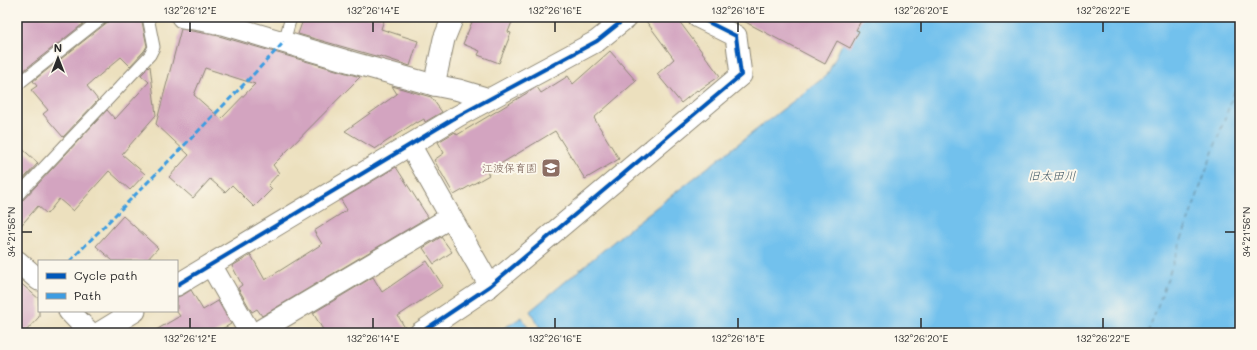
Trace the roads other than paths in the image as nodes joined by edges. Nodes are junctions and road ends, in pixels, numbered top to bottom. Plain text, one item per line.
1 (103, 17) edge
2 (148, 17) edge
3 (182, 17) edge
4 (292, 17) edge
5 (453, 17) edge
6 (627, 17) edge
7 (698, 17) edge
8 (284, 42) junction
9 (17, 85) edge
10 (434, 85) junction
11 (489, 99) junction
12 (410, 145) junction
13 (17, 196) edge
14 (451, 217) junction
15 (17, 260) edge
16 (211, 265) junction
17 (38, 279) edge
18 (178, 284) edge
19 (490, 286) junction
20 (70, 312) edge
21 (132, 312) edge
22 (90, 333) edge
23 (99, 333) edge
24 (250, 333) edge
25 (256, 333) edge
26 (420, 333) edge

1 - 9 lane
2 - 13 lane
3 - 8 street
4 - 8 lane
5 - 10 street
6 - 11 street
7 - 19 street
8 - 10 street
10 - 11 street
11 - 12 street
12 - 14 street
12 - 16 street
14 - 19 street
14 - 25 street
15 - 17 street
16 - 18 street
16 - 24 street
19 - 26 street
20 - 22 street
21 - 23 street

